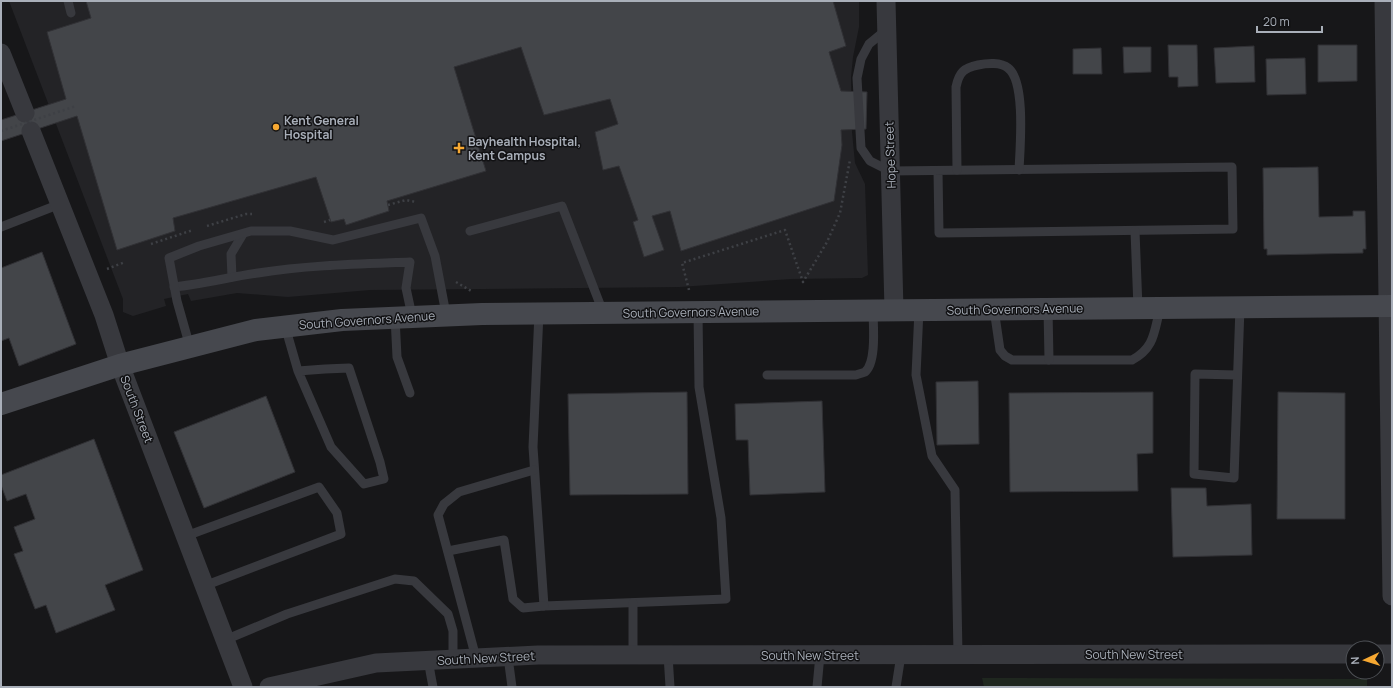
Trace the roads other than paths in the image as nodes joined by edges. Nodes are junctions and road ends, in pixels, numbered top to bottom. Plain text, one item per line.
1 (68, 1) edge
2 (886, 1) edge
3 (1384, 1) edge
4 (71, 13) dead end
5 (886, 30) junction
6 (1, 53) edge
7 (25, 113) dead end
8 (31, 131) dead end
9 (1389, 135) edge
10 (957, 170) junction
11 (1019, 170) junction
12 (890, 171) junction
13 (938, 171) junction
14 (1389, 201) edge
15 (60, 204) junction
16 (1, 227) edge
17 (470, 231) dead end
18 (1135, 231) junction
19 (243, 234) junction
20 (232, 277) junction
21 (174, 287) junction
22 (1390, 306) edge
23 (1048, 308) junction
24 (1138, 308) junction
25 (1161, 308) junction
26 (1240, 308) junction
27 (994, 309) junction
28 (884, 310) junction
29 (919, 310) junction
30 (603, 312) junction
31 (698, 312) junction
32 (539, 313) junction
33 (446, 314) junction
34 (404, 317) junction
35 (285, 326) junction
36 (190, 347) junction
37 (1049, 360) junction
38 (120, 365) junction
39 (298, 371) junction
40 (767, 375) dead end
41 (1237, 375) junction
42 (410, 393) dead end
43 (1, 404) edge
44 (534, 470) junction
45 (1391, 473) edge
46 (186, 536) junction
47 (448, 551) junction
48 (204, 586) junction
49 (1392, 596) edge
50 (633, 603) junction
51 (544, 606) junction
52 (225, 640) junction
53 (1345, 654) edge
54 (633, 655) junction
55 (668, 655) junction
56 (820, 655) junction
57 (901, 655) junction
58 (958, 655) junction
59 (508, 657) junction
60 (453, 658) junction
61 (476, 658) junction
62 (428, 660) junction
63 (243, 687) edge
64 (269, 687) edge
65 (433, 687) edge
66 (512, 687) edge
67 (670, 687) edge
68 (817, 687) edge
69 (896, 687) edge

1 - 4 lane
2 - 5 street, Hope Street
3 - 9 street
5 - 12 street, Hope Street
5 - 12 lane
6 - 7 street
8 - 15 street, South Street
9 - 14 street
10 - 11 lane
10 - 11 lane
10 - 13 lane
11 - 18 lane
12 - 13 lane
12 - 28 street, Hope Street
13 - 18 lane
14 - 22 street
15 - 16 lane
15 - 38 street, South Street
17 - 30 lane
18 - 24 lane
19 - 20 lane
19 - 21 lane
19 - 33 lane
20 - 21 lane
20 - 34 lane
21 - 36 lane
22 - 26 main road, South Governors Avenue
22 - 45 street
23 - 24 main road, South Governors Avenue
23 - 27 main road, South Governors Avenue
23 - 37 lane
24 - 25 main road, South Governors Avenue
25 - 26 main road, South Governors Avenue
25 - 37 lane
26 - 41 lane
27 - 29 main road, South Governors Avenue
27 - 37 lane
28 - 29 main road, South Governors Avenue
28 - 31 main road, South Governors Avenue
28 - 40 lane
29 - 58 lane
30 - 31 main road, South Governors Avenue
30 - 32 main road, South Governors Avenue
31 - 50 lane
32 - 33 main road, South Governors Avenue
32 - 44 lane
33 - 34 main road, South Governors Avenue
34 - 35 main road, South Governors Avenue
34 - 42 lane
35 - 36 main road, South Governors Avenue
35 - 39 lane
36 - 38 main road, South Governors Avenue
38 - 43 main road, South Governors Avenue
38 - 46 street, South Street
39 - 39 lane
41 - 41 lane
44 - 47 lane
44 - 51 lane
45 - 49 street
46 - 48 street, South Street
46 - 48 lane
47 - 51 lane
47 - 61 lane
48 - 52 street, South Street
50 - 51 lane
50 - 54 lane
52 - 60 lane
52 - 63 street, South Street
53 - 58 street, South New Street
54 - 55 street, South New Street
54 - 59 street, South New Street
55 - 56 street, South New Street
55 - 67 lane
56 - 57 street, South New Street
56 - 68 lane
57 - 58 street, South New Street
57 - 69 lane
59 - 61 street, South New Street
59 - 66 lane
60 - 61 street, South New Street
60 - 62 street, South New Street
62 - 64 street, South New Street
62 - 65 lane

